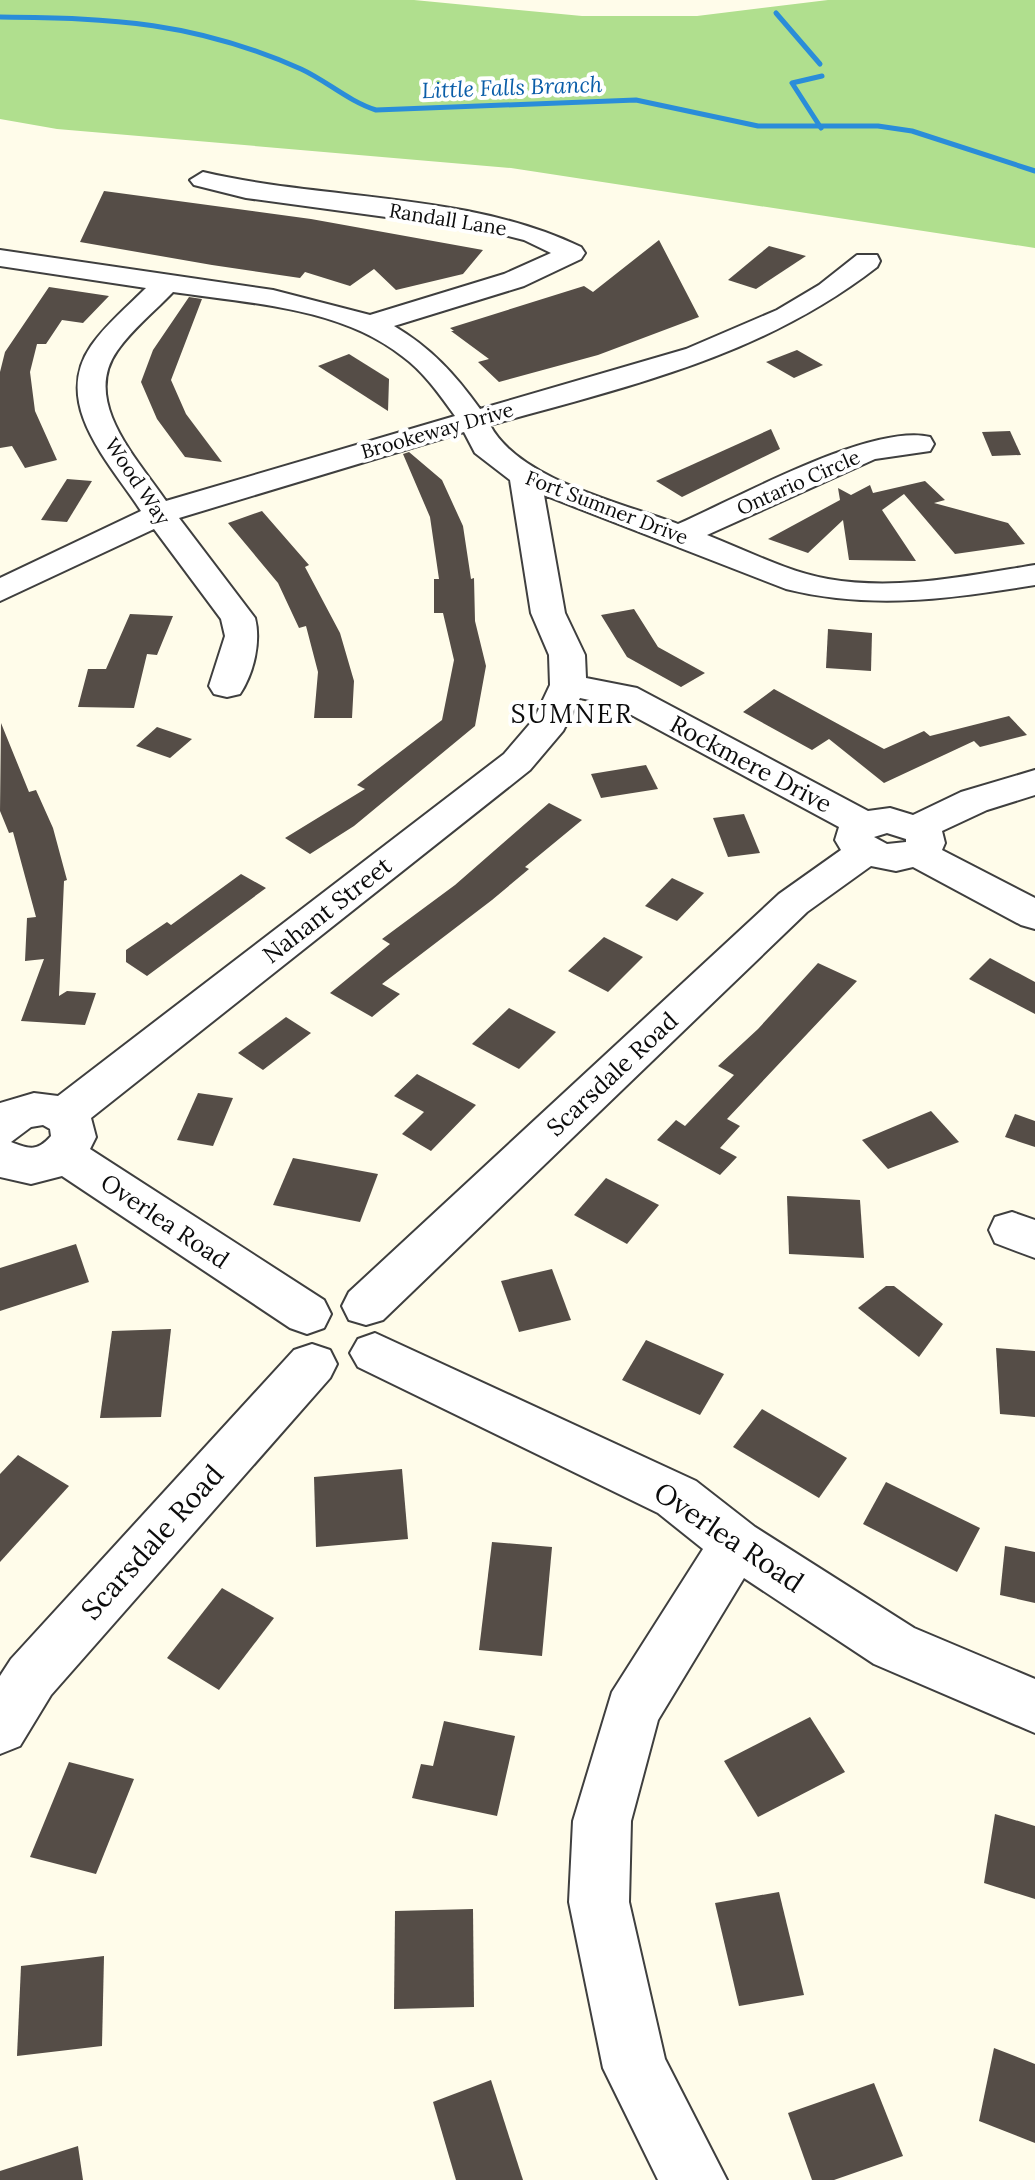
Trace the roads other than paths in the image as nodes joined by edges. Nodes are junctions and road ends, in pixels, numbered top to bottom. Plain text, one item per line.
1 (203, 180) dead end
2 (0, 258) edge
3 (867, 261) dead end
4 (167, 282) junction
5 (371, 324) junction
6 (473, 420) junction
7 (919, 444) dead end
8 (525, 477) junction
9 (159, 514) junction
10 (681, 535) junction
11 (1035, 575) edge
12 (0, 591) edge
13 (568, 685) junction
14 (227, 686) dead end
15 (1035, 782) edge
16 (865, 838) junction
17 (917, 840) junction
18 (1035, 915) edge
19 (64, 1134) junction
20 (3, 1140) edge
21 (370, 1330) junction
22 (309, 1339) junction
23 (736, 1544) junction
24 (1035, 1706) edge
25 (0, 1727) edge
26 (694, 2180) edge

1 - 5 street, Randall Lane
2 - 4 street, Fort Sumner Drive
3 - 6 street, Brookeway Drive
4 - 5 street, Fort Sumner Drive
4 - 9 street, Wood Way
5 - 6 street, Fort Sumner Drive
6 - 8 street, Fort Sumner Drive
6 - 9 street, Brookeway Drive
7 - 10 street, Ontario Circle
8 - 10 street, Fort Sumner Drive
8 - 13 street
9 - 12 street, Brookeway Drive
9 - 14 street, Wood Way
10 - 11 street, Fort Sumner Drive
13 - 16 street, Rockmere Drive
13 - 19 street, Nahant Street
15 - 17 street
16 - 17 street
16 - 21 street, Scarsdale Road
17 - 18 street
19 - 20 street, Nahant Street
19 - 22 street, Overlea Road
21 - 22 street
21 - 22 street
21 - 23 street, Overlea Road
22 - 25 street, Scarsdale Road
23 - 24 street, Overlea Road
23 - 26 street

